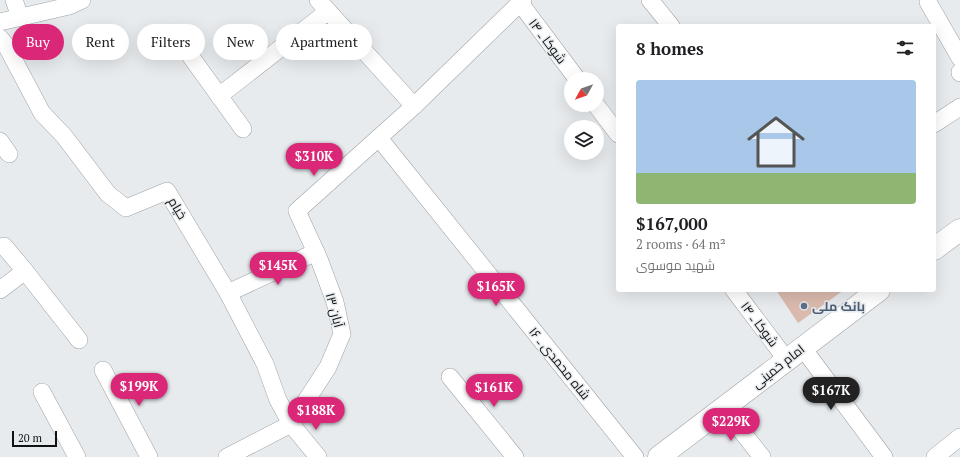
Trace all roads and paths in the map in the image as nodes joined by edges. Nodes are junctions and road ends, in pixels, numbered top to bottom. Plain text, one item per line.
1 (14, 0) edge
2 (82, 0) edge
3 (650, 0) edge
4 (928, 2) dead end
5 (514, 4) edge
6 (322, 6) edge
7 (20, 17) junction
8 (0, 22) edge
9 (669, 24) edge
10 (3, 42) edge
11 (960, 58) edge
12 (193, 60) edge
13 (571, 72) edge
14 (219, 96) junction
15 (414, 106) junction
16 (960, 108) edge
17 (601, 112) edge
18 (936, 123) edge
19 (244, 129) dead end
20 (616, 131) edge
21 (379, 138) junction
22 (960, 230) edge
23 (4, 246) dead end
24 (936, 248) edge
25 (316, 252) junction
26 (25, 271) junction
27 (0, 290) edge
28 (736, 292) edge
29 (876, 292) edge
30 (228, 293) junction
31 (79, 340) dead end
32 (794, 353) junction
33 (103, 370) dead end
34 (450, 377) dead end
35 (42, 392) dead end
36 (723, 408) junction
37 (291, 424) junction
38 (960, 437) edge
39 (76, 457) edge
40 (149, 457) edge
41 (227, 457) edge
42 (318, 457) edge
43 (515, 457) edge
44 (635, 457) edge
45 (659, 457) edge
46 (762, 457) edge
47 (884, 457) edge
48 (935, 457) edge

1 - 7 street
2 - 7 street
3 - 9 street
4 - 11 street
5 - 13 street, شوکا ـ ۱۴
5 - 15 street, ۱۳ آبان
6 - 14 street
6 - 15 street
7 - 8 street
10 - 30 street, خیام
12 - 14 street
14 - 19 street
15 - 21 street, ۱۳ آبان
16 - 18 street
17 - 20 street
21 - 25 street, ۱۳ آبان
21 - 44 street, شاه محمدی ـ ۱۶
22 - 24 main road
23 - 26 street
25 - 30 street
25 - 37 street, ۱۳ آبان
26 - 27 street
26 - 31 street
28 - 32 street, شوکا ـ ۱۴
29 - 32 main road, امام خمینی
30 - 37 street, خیام
32 - 36 main road, امام خمینی
32 - 47 street, شوکا ـ ۱۴
33 - 40 street
34 - 43 street
35 - 39 street
36 - 45 main road, امام خمینی
36 - 46 street
37 - 41 street, ۱۳ آبان
37 - 42 street, خیام
38 - 48 street

